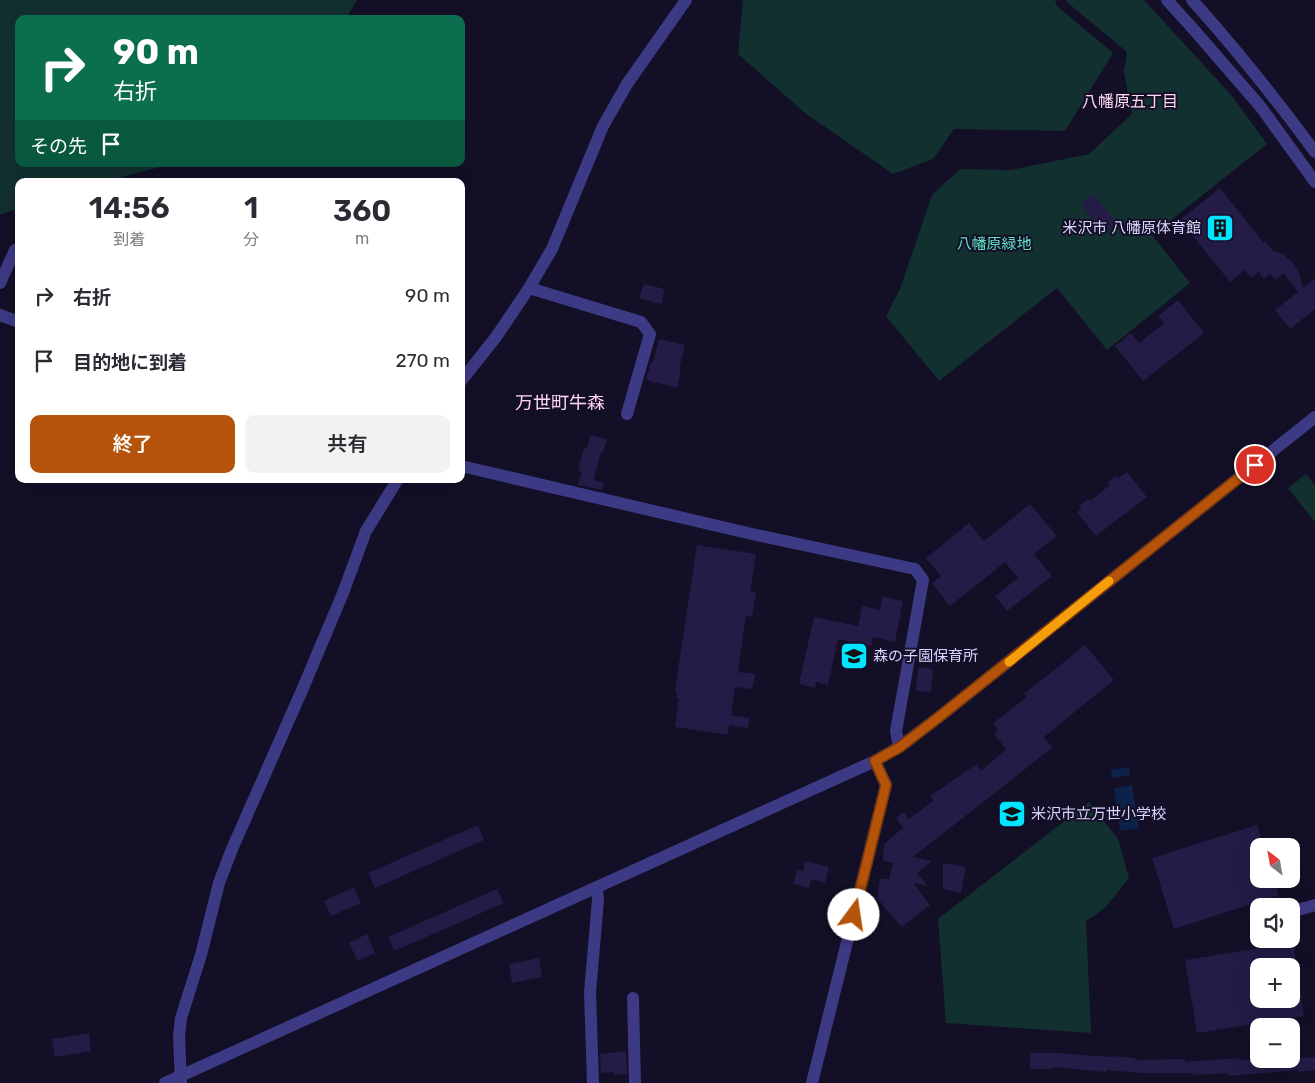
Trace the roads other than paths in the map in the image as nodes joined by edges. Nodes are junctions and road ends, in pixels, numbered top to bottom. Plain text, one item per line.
1 (686, 0) edge
2 (1167, 0) edge
3 (1192, 0) edge
4 (1315, 152) edge
5 (1315, 182) edge
6 (15, 250) edge
7 (0, 282) edge
8 (529, 288) junction
9 (0, 315) edge
10 (15, 321) edge
11 (465, 377) edge
12 (627, 414) dead end
13 (1315, 416) edge
14 (465, 467) edge
15 (396, 483) edge
16 (900, 747) junction
17 (875, 761) junction
18 (597, 888) junction
19 (1315, 905) edge
20 (1300, 909) edge
21 (633, 998) dead end
22 (180, 1080) edge
23 (165, 1083) edge
24 (593, 1083) edge
25 (635, 1083) edge
26 (812, 1083) edge

1 - 8 street
2 - 5 street
3 - 4 street
6 - 7 street
8 - 11 street
8 - 12 street
9 - 10 street
13 - 16 street
14 - 16 street
15 - 22 street
16 - 17 street
17 - 18 street
17 - 26 street
18 - 22 street
18 - 24 street
19 - 20 street
21 - 25 street
22 - 23 street

